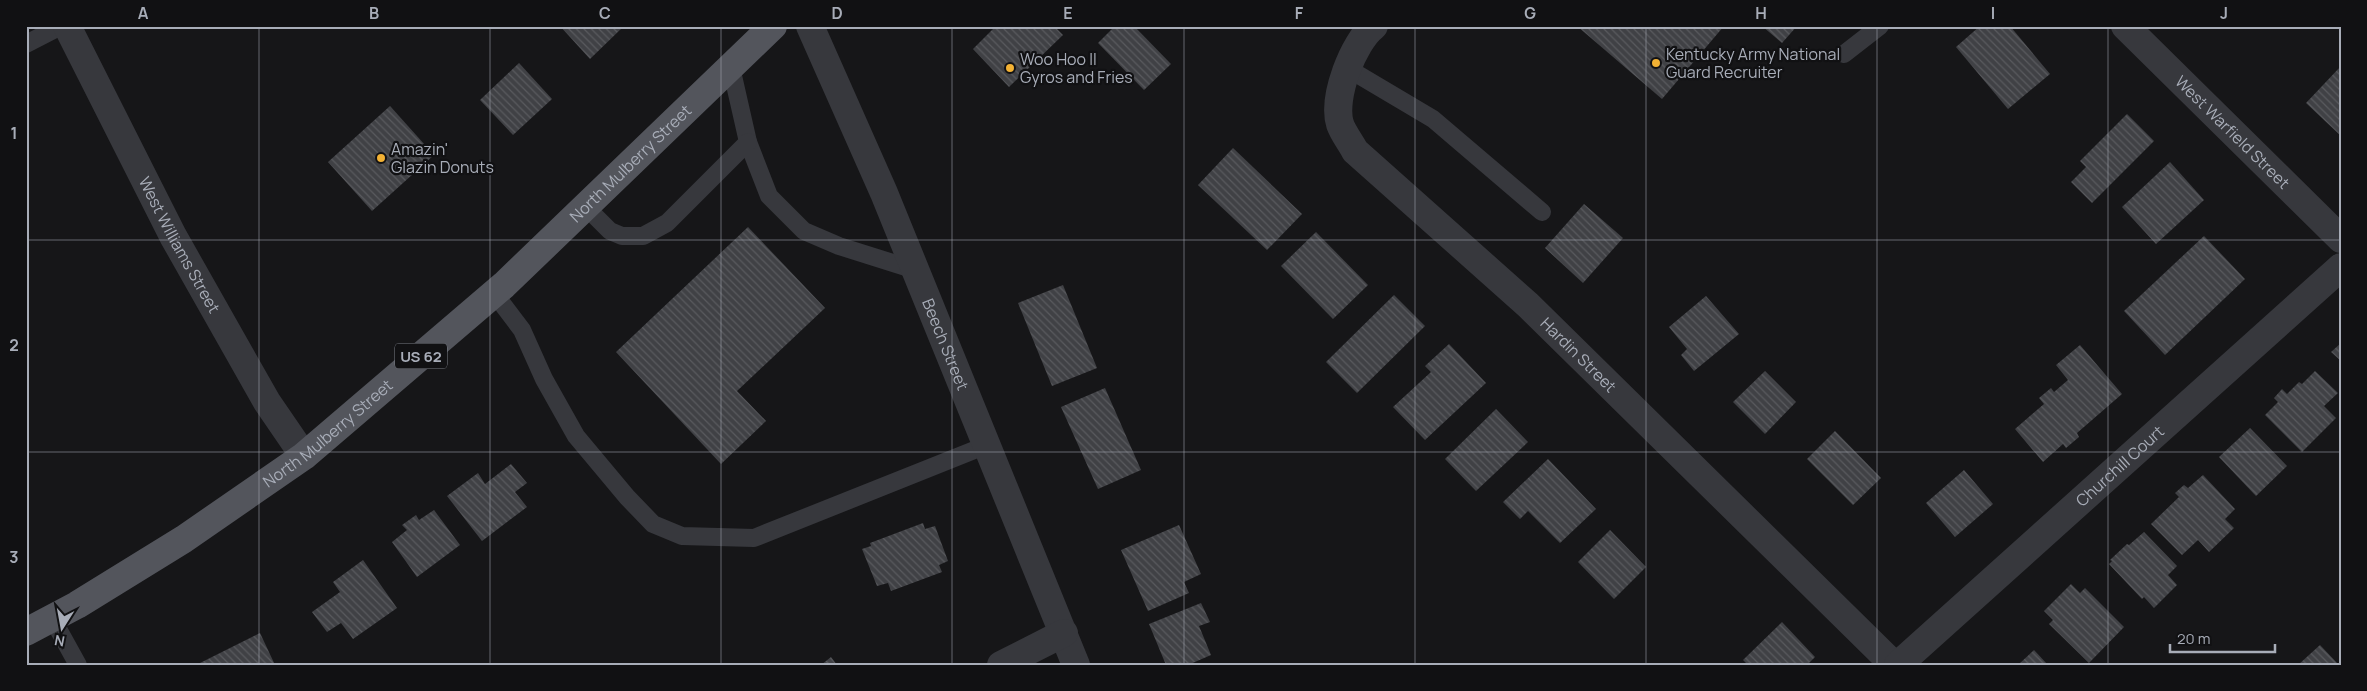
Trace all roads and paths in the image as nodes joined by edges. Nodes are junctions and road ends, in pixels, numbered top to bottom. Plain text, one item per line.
1 (61, 26) edge
2 (67, 26) edge
3 (773, 26) edge
4 (810, 26) edge
5 (1374, 26) edge
6 (1880, 26) edge
7 (2126, 26) edge
8 (26, 44) edge
9 (1844, 54) dead end
10 (731, 67) junction
11 (1347, 68) junction
12 (748, 142) junction
13 (585, 206) junction
14 (1542, 212) dead end
15 (2341, 239) edge
16 (2341, 268) edge
17 (915, 270) junction
18 (494, 293) junction
19 (987, 445) junction
20 (304, 456) junction
21 (52, 618) junction
22 (26, 632) edge
23 (1064, 633) junction
24 (78, 665) edge
25 (1001, 665) edge
26 (1076, 665) edge
27 (1896, 665) edge

1 - 8 lane
2 - 20 street, West Williams Street
3 - 10 main road, North Mulberry Street / US 62
4 - 17 street, Beech Street
5 - 11 street, Hardin Street
6 - 9 lane
7 - 15 street, West Warfield Street
10 - 12 lane
10 - 13 main road, North Mulberry Street / US 62
11 - 14 lane
11 - 27 street, Hardin Street
12 - 13 lane
12 - 17 lane
13 - 18 main road, North Mulberry Street / US 62
16 - 27 street, Churchill Court
17 - 19 street, Beech Street
18 - 19 lane
18 - 20 main road, North Mulberry Street / US 62
19 - 23 street, Beech Street
20 - 21 main road, North Mulberry Street / US 62
21 - 22 main road, North Mulberry Street / US 62
21 - 24 lane
23 - 25 street
23 - 26 street, Beech Street

